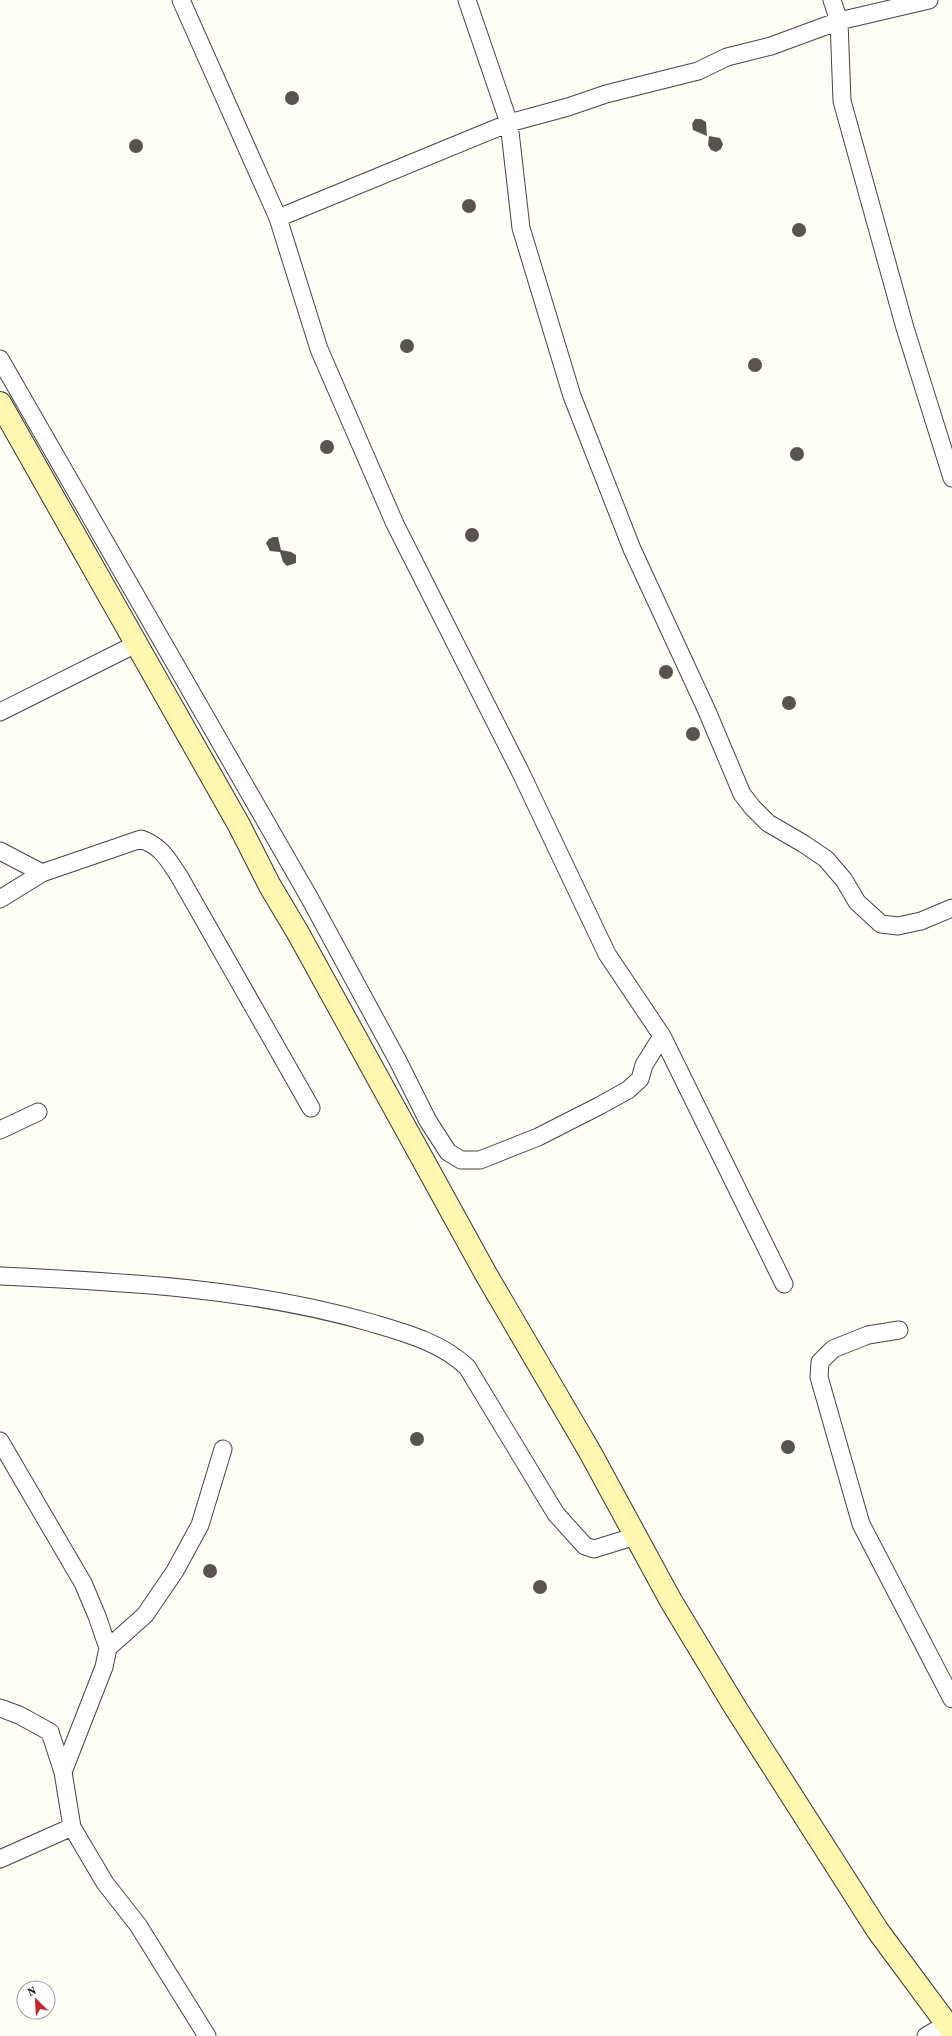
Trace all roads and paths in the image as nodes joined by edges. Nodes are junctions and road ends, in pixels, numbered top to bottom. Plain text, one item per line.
1 (181, 0) edge
2 (467, 0) edge
3 (832, 0) edge
4 (929, 0) edge
5 (839, 21) junction
6 (509, 123) junction
7 (278, 218) junction
8 (0, 359) edge
9 (0, 403) edge
10 (952, 478) edge
11 (136, 644) junction
12 (0, 712) edge
13 (220, 743) junction
14 (197, 753) junction
15 (0, 851) edge
16 (42, 873) junction
17 (0, 899) edge
18 (952, 908) edge
19 (662, 1036) junction
20 (311, 1108) dead end
21 (38, 1112) dead end
22 (0, 1130) edge
23 (0, 1276) edge
24 (784, 1284) dead end
25 (899, 1330) dead end
26 (0, 1441) edge
27 (223, 1449) dead end
28 (636, 1536) junction
29 (108, 1648) junction
30 (952, 1698) edge
31 (0, 1708) edge
32 (63, 1772) junction
33 (72, 1827) junction
34 (0, 1858) edge
35 (950, 2025) edge
36 (208, 2036) edge
37 (926, 2036) edge

1 - 7 street
2 - 6 street
3 - 5 street
4 - 5 street
5 - 6 street
5 - 10 street
6 - 7 street
6 - 18 street
7 - 19 street
8 - 13 street
9 - 11 street
11 - 12 street
11 - 14 street
13 - 14 street
13 - 19 street
14 - 28 street
15 - 16 street
16 - 17 street
16 - 20 street
19 - 24 street
21 - 22 street
23 - 28 street
25 - 30 street
26 - 29 street
27 - 29 street
28 - 35 street
29 - 32 street
31 - 32 street
32 - 33 street
33 - 34 street
33 - 36 street
35 - 37 street

